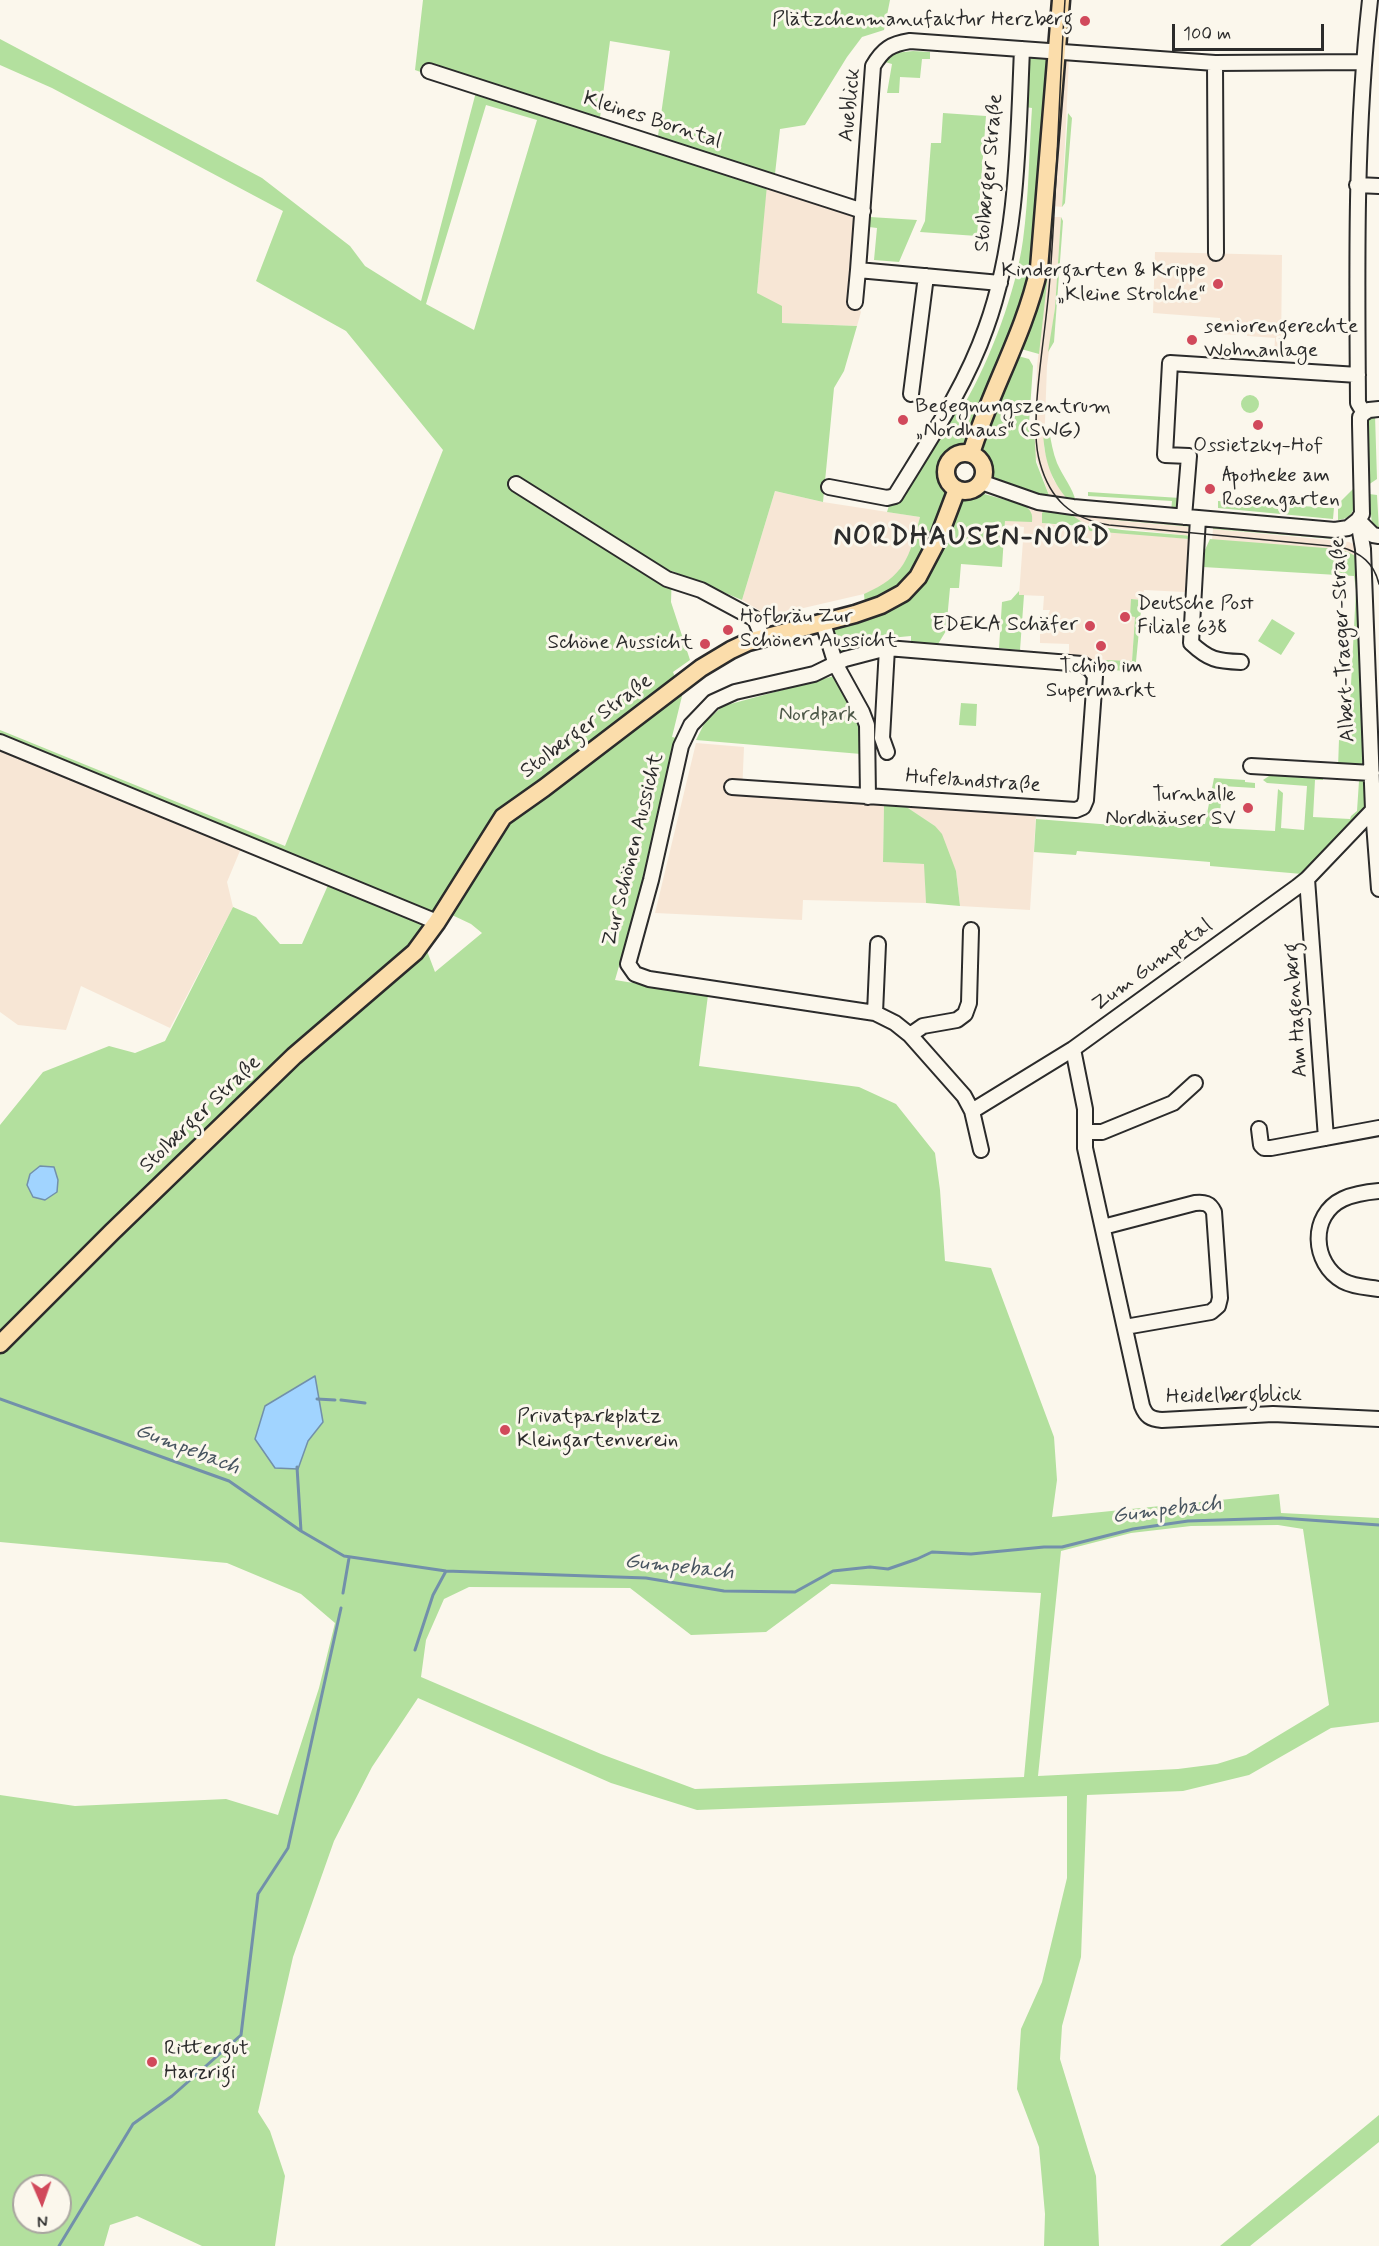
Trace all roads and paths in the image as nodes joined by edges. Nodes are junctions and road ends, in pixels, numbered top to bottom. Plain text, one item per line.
1 (1061, 0) edge
2 (1370, 0) edge
3 (1372, 39) edge
4 (1022, 49) junction
5 (1057, 51) junction
6 (1364, 62) junction
7 (1215, 63) junction
8 (429, 71) dead end
9 (1357, 185) junction
10 (1379, 186) edge
11 (862, 211) junction
12 (1216, 253) dead end
13 (858, 270) junction
14 (926, 276) junction
15 (1000, 283) junction
16 (855, 302) dead end
17 (1358, 375) junction
18 (911, 393) dead end
19 (1379, 409) edge
20 (1364, 413) junction
21 (971, 454) junction
22 (981, 482) junction
23 (516, 484) dead end
24 (829, 487) dead end
25 (957, 489) junction
26 (1191, 517) junction
27 (1358, 520) junction
28 (1379, 536) edge
29 (823, 623) junction
30 (763, 639) junction
31 (887, 648) junction
32 (1241, 662) dead end
33 (836, 664) junction
34 (0, 742) edge
35 (887, 752) dead end
36 (1251, 766) dead end
37 (1372, 773) junction
38 (732, 787) dead end
39 (868, 797) junction
40 (1373, 810) junction
41 (1307, 879) junction
42 (1379, 881) edge
43 (436, 922) junction
44 (971, 930) dead end
45 (878, 944) dead end
46 (875, 1013) junction
47 (910, 1035) junction
48 (1073, 1049) junction
49 (1195, 1083) dead end
50 (972, 1111) junction
51 (1379, 1128) edge
52 (1259, 1129) dead end
53 (1085, 1132) junction
54 (1326, 1138) junction
55 (981, 1150) dead end
56 (1379, 1191) edge
57 (1103, 1227) junction
58 (1379, 1289) edge
59 (1125, 1327) junction
60 (0, 1344) edge
61 (1379, 1419) edge

1 - 5 main road
2 - 3 street, Albert-Traeger-Straße
3 - 6 street, Albert-Traeger-Straße
4 - 5 street, Aueblick
4 - 11 street, Aueblick
4 - 15 street, Stolberger Straße
5 - 7 street, Aueblick
5 - 21 main road
6 - 7 street, Aueblick
6 - 9 street, Albert-Traeger-Straße
7 - 12 street
8 - 11 street, Kleines Borntal
9 - 10 street
9 - 17 street, Albert-Traeger-Straße
11 - 13 street, Aueblick
13 - 14 street
13 - 16 street, Aueblick
14 - 15 street
14 - 18 street
15 - 24 street, Stolberger Straße
17 - 20 street, Albert-Traeger-Straße
17 - 26 street
19 - 20 street
20 - 27 street, Albert-Traeger-Straße
21 - 22 main road
21 - 25 main road
22 - 25 main road
22 - 26 street
23 - 30 street
25 - 29 main road, Stolberger Straße
26 - 27 street
26 - 32 street
27 - 28 street
27 - 37 street, Albert-Traeger-Straße
29 - 30 main road, Stolberger Straße
29 - 33 street
30 - 43 main road, Stolberger Straße
31 - 33 street
31 - 35 street, Hufelandstraße
31 - 39 street, Hufelandstraße
33 - 39 street
33 - 46 street, Zur Schönen Aussicht
34 - 43 street
36 - 37 street, Albert-Traeger-Straße
37 - 40 street, Albert-Traeger-Straße
38 - 39 street, Hufelandstraße
40 - 41 street, Zum Gumpetal
40 - 42 street
41 - 48 street, Zum Gumpetal
41 - 54 street, Am Hagenberg
43 - 60 main road, Stolberger Straße
44 - 47 street
45 - 46 street
46 - 47 street, Zur Schönen Aussicht
47 - 50 street, Zur Schönen Aussicht
48 - 50 street, Zum Gumpetal
48 - 53 street, Heidelbergblick
49 - 53 street
50 - 55 street
51 - 54 street
52 - 54 street
53 - 57 street, Heidelbergblick
56 - 58 street
57 - 59 street, Heidelbergblick
57 - 59 street
59 - 61 street, Heidelbergblick

